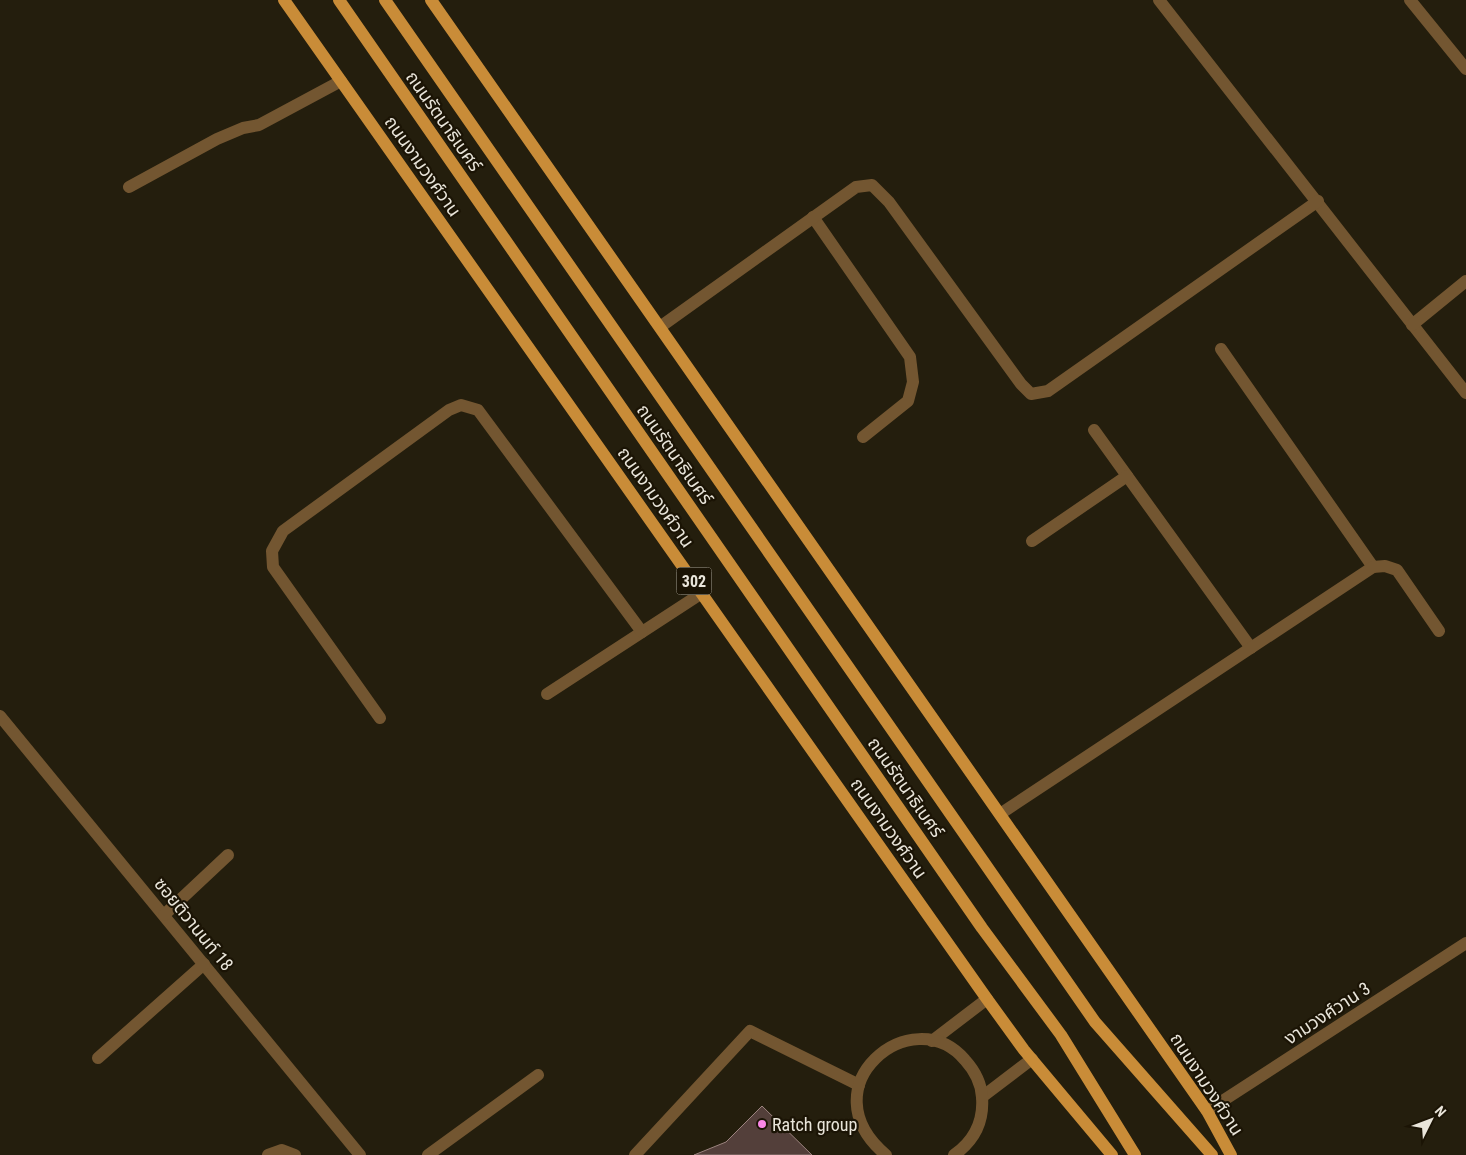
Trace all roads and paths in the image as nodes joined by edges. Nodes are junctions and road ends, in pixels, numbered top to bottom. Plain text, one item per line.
1 (284, 0) edge
2 (339, 0) edge
3 (385, 0) edge
4 (431, 0) edge
5 (1159, 0) edge
6 (1410, 0) edge
7 (1466, 69) edge
8 (341, 81) junction
9 (128, 186) dead end
10 (1318, 201) junction
11 (812, 217) junction
12 (1466, 281) edge
13 (1412, 325) junction
14 (660, 327) junction
15 (1221, 350) dead end
16 (1466, 392) edge
17 (1094, 430) dead end
18 (863, 437) dead end
19 (1127, 476) junction
20 (1032, 542) dead end
21 (1373, 567) junction
22 (702, 592) junction
23 (1439, 631) dead end
24 (642, 632) junction
25 (1251, 648) junction
26 (547, 694) dead end
27 (0, 716) edge
28 (380, 718) dead end
29 (1000, 814) junction
30 (228, 855) dead end
31 (1014, 905) joint
32 (164, 915) junction
33 (1466, 944) edge
34 (204, 964) junction
35 (987, 999) junction
36 (932, 1042) junction
37 (98, 1058) dead end
38 (1032, 1059) junction
39 (538, 1075) dead end
40 (859, 1085) junction
41 (982, 1097) junction
42 (1207, 1111) junction
43 (268, 1155) edge
44 (295, 1155) edge
45 (360, 1155) edge
46 (428, 1155) edge
47 (635, 1155) edge
48 (886, 1155) edge
49 (954, 1155) edge
50 (1112, 1155) edge
51 (1135, 1155) edge
52 (1212, 1155) edge
53 (1231, 1155) edge

1 - 8 main road, ถนนงามวงศ์วาน / 302
2 - 51 main road, ถนนรัตนาธิเบศร์
3 - 31 main road, ถนนรัตนาธิเบศร์
4 - 14 main road, ถนนงามวงศ์วาน
5 - 10 street
6 - 7 street
8 - 9 street
8 - 22 main road, ถนนงามวงศ์วาน / 302
10 - 11 street
10 - 13 street
11 - 14 street
11 - 18 street
12 - 13 street
13 - 16 street
14 - 29 main road, ถนนงามวงศ์วาน
15 - 21 street
17 - 19 street
19 - 20 street
19 - 25 street
21 - 23 street
21 - 25 street
22 - 24 street
22 - 35 main road, ถนนงามวงศ์วาน / 302
24 - 26 street
24 - 28 street
25 - 29 street
27 - 32 street, ซอยติวานนท์ 18
29 - 42 main road, ถนนงามวงศ์วาน
30 - 32 street
31 - 52 main road, ถนนงามวงศ์วาน
32 - 34 street, ซอยติวานนท์ 18
33 - 42 street, งามวงศ์วาน 3
34 - 37 street
34 - 45 street, ซอยติวานนท์ 18
35 - 36 street
35 - 38 main road, ถนนงามวงศ์วาน / 302
36 - 40 street
36 - 41 street
38 - 41 street
38 - 50 main road, ถนนงามวงศ์วาน / 302
39 - 46 street
40 - 47 street
40 - 48 street
41 - 49 street
42 - 53 main road, ถนนงามวงศ์วาน
43 - 44 street

